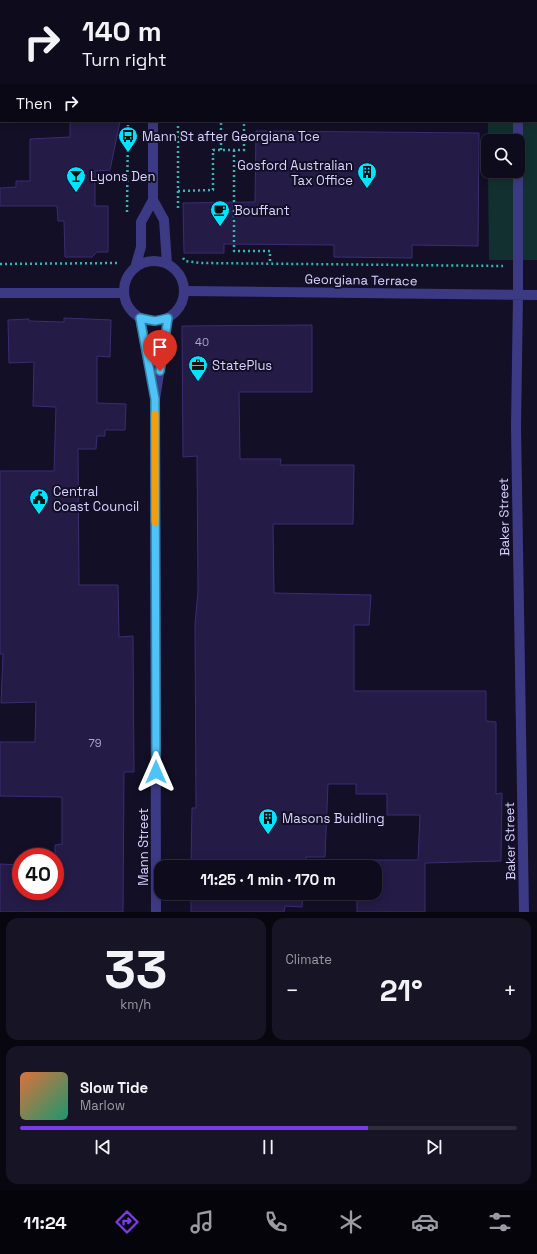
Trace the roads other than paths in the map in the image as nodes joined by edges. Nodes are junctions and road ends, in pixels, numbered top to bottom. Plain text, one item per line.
1 (153, 122) edge
2 (518, 122) edge
3 (153, 200) junction
4 (167, 264) junction
5 (135, 268) junction
6 (185, 291) junction
7 (124, 292) junction
8 (0, 293) edge
9 (518, 295) junction
10 (537, 295) edge
11 (140, 318) junction
12 (168, 318) junction
13 (155, 399) junction
14 (156, 912) edge
15 (524, 912) edge

1 - 3 street
2 - 9 street, Baker Street
3 - 4 street
3 - 5 street
4 - 5 street
4 - 6 street
5 - 7 street
6 - 9 street, Georgiana Terrace
6 - 12 street
7 - 8 street
7 - 11 street
9 - 10 street, Georgiana Terrace
9 - 15 street, Baker Street
11 - 12 street
11 - 13 street, Mann Street
12 - 13 street, Mann Street
13 - 14 street, Mann Street

